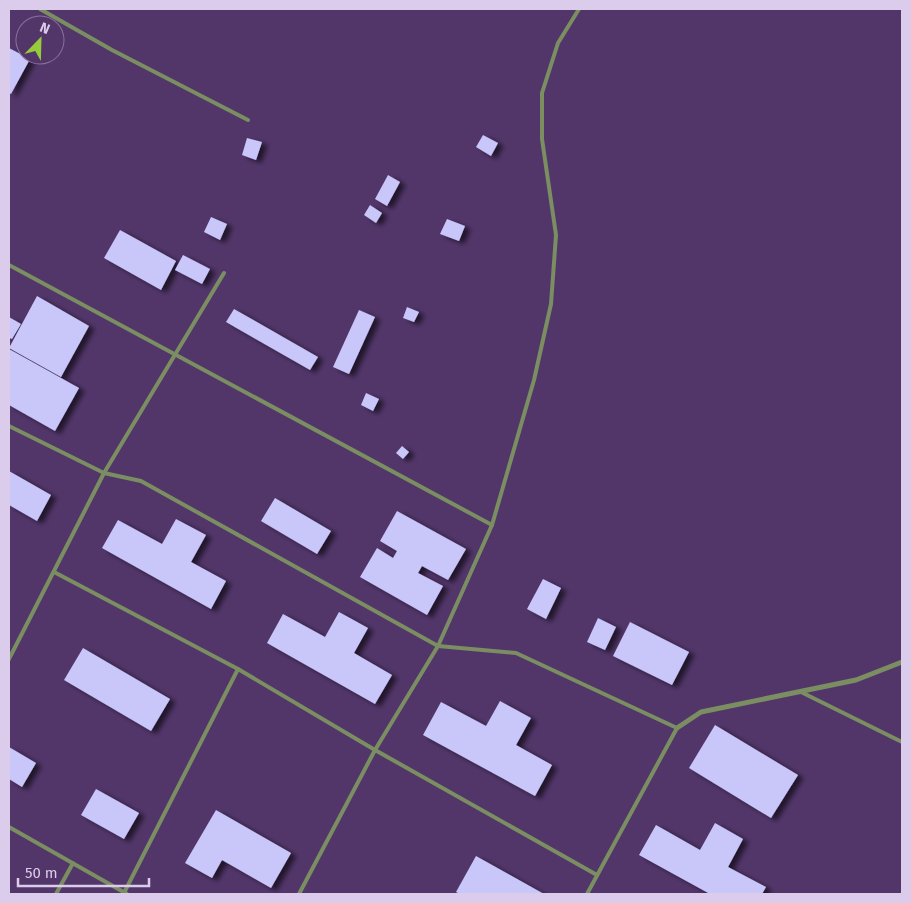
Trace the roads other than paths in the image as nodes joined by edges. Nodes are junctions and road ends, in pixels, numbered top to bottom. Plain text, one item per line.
1 (40, 9) edge
2 (579, 9) edge
3 (248, 120) dead end
4 (9, 264) edge
5 (224, 273) dead end
6 (174, 354) junction
7 (9, 426) edge
8 (104, 473) junction
9 (492, 525) junction
10 (54, 572) junction
11 (438, 646) junction
12 (9, 659) edge
13 (902, 662) edge
14 (238, 669) junction
15 (801, 691) junction
16 (676, 728) junction
17 (902, 742) edge
18 (375, 750) junction
19 (9, 827) edge
20 (72, 863) junction
21 (597, 875) junction
22 (126, 893) edge
23 (56, 894) edge
24 (299, 894) edge
25 (587, 894) edge

1 - 3 lane
2 - 9 lane
4 - 6 lane
5 - 6 lane
6 - 8 lane
6 - 9 lane
7 - 8 lane
8 - 10 lane
8 - 11 lane
9 - 11 lane
10 - 12 lane
10 - 14 lane
11 - 16 lane
11 - 18 lane
13 - 15 street
14 - 18 lane
14 - 22 lane
15 - 16 street
15 - 17 lane
16 - 21 lane
18 - 21 lane
18 - 24 lane
19 - 20 lane
20 - 22 lane
20 - 23 lane
21 - 25 lane

